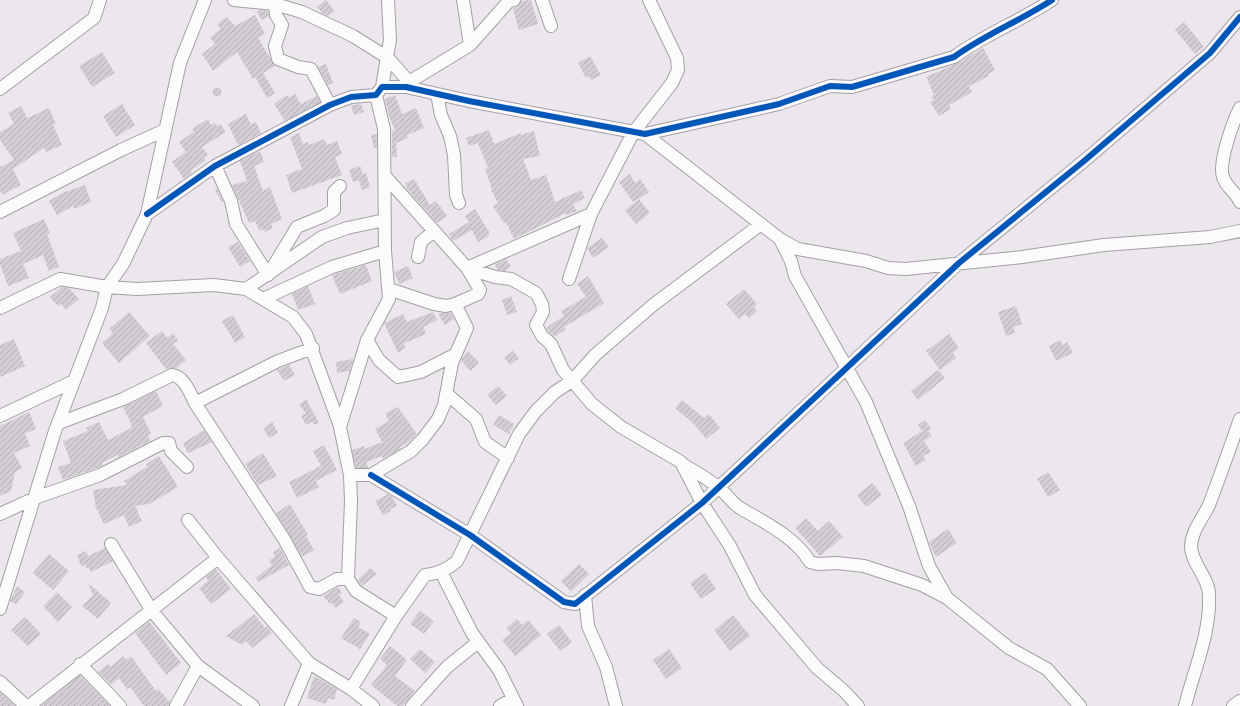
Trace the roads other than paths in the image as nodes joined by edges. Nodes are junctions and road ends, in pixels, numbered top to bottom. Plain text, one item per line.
1 (100, 0) edge
2 (205, 0) edge
3 (234, 0) edge
4 (388, 0) edge
5 (463, 0) edge
6 (514, 0) edge
7 (542, 0) edge
8 (649, 0) edge
9 (1052, 0) edge
10 (275, 4) junction
11 (1240, 17) edge
12 (551, 26) dead end
13 (470, 45) junction
14 (388, 58) junction
15 (407, 84) junction
16 (0, 89) edge
17 (379, 91) junction
18 (437, 94) junction
19 (330, 105) junction
20 (1240, 108) edge
21 (165, 130) junction
22 (633, 133) junction
23 (645, 134) junction
24 (215, 166) junction
25 (385, 176) junction
26 (340, 186) dead end
27 (1240, 202) edge
28 (459, 203) dead end
29 (0, 212) edge
30 (147, 214) junction
31 (591, 214) junction
32 (385, 220) junction
33 (761, 224) junction
34 (434, 231) junction
35 (1240, 231) edge
36 (780, 240) junction
37 (385, 251) junction
38 (418, 257) dead end
39 (959, 263) junction
40 (467, 268) junction
41 (268, 274) junction
42 (569, 279) dead end
43 (107, 287) junction
44 (389, 289) junction
45 (246, 290) junction
46 (263, 299) junction
47 (456, 304) junction
48 (0, 308) edge
49 (367, 340) junction
50 (313, 348) junction
51 (456, 354) junction
52 (847, 367) junction
53 (572, 380) junction
54 (74, 381) junction
55 (447, 394) junction
56 (195, 403) junction
57 (0, 416) edge
58 (1240, 419) edge
59 (59, 423) junction
60 (340, 427) junction
61 (508, 458) junction
62 (681, 462) junction
63 (187, 467) dead end
64 (350, 475) junction
65 (370, 475) junction
66 (718, 487) junction
67 (35, 498) junction
68 (702, 503) junction
69 (0, 514) edge
70 (188, 520) dead end
71 (470, 535) junction
72 (111, 544) dead end
73 (218, 558) junction
74 (441, 572) junction
75 (348, 579) junction
76 (585, 595) junction
77 (947, 598) junction
78 (0, 609) edge
79 (152, 611) junction
80 (396, 616) junction
81 (478, 642) junction
82 (309, 663) junction
83 (80, 664) junction
84 (198, 666) junction
85 (0, 682) edge
86 (351, 689) junction
87 (1240, 701) edge
88 (508, 704) edge
89 (27, 706) edge
90 (120, 706) edge
91 (176, 706) edge
92 (254, 706) edge
93 (291, 706) edge
94 (373, 706) edge
95 (412, 706) edge
96 (616, 706) edge
97 (858, 706) edge
98 (1080, 706) edge
99 (1185, 706) edge
100 (1233, 706) edge

1 - 16 street
2 - 21 street
3 - 10 street
4 - 14 street
5 - 13 street
6 - 13 street
7 - 12 street
8 - 22 street
9 - 23 street
10 - 14 street
10 - 19 street
11 - 39 street
13 - 15 street
14 - 15 street
14 - 17 street
15 - 17 street
15 - 18 street
17 - 19 street
17 - 25 street
18 - 22 street
18 - 28 street
19 - 24 street
20 - 27 street
21 - 29 street
21 - 30 street
22 - 23 street
22 - 31 street
23 - 33 street
24 - 30 street
24 - 41 street
25 - 32 street
25 - 34 street
26 - 41 street
30 - 43 street
31 - 40 street
31 - 42 street
32 - 37 street
32 - 41 street
33 - 36 street
33 - 53 street
34 - 38 street
34 - 40 street
35 - 39 street
36 - 39 street
36 - 52 street
37 - 44 street
37 - 46 street
39 - 52 street
40 - 47 street
40 - 53 street
41 - 45 street
43 - 45 street
43 - 48 street
43 - 54 street
44 - 47 street
44 - 49 street
45 - 46 street
46 - 50 street
47 - 51 street
49 - 51 street
49 - 60 street
50 - 56 street
50 - 60 street
51 - 55 street
52 - 66 street
52 - 77 street
53 - 61 street
53 - 62 street
54 - 57 street
54 - 59 street
55 - 61 street
55 - 65 street
56 - 59 street
56 - 75 street
58 - 99 street
59 - 67 street
60 - 64 street
61 - 71 street
62 - 66 street
62 - 68 street
63 - 67 street
64 - 65 street
64 - 75 street
65 - 71 street
66 - 68 street
66 - 77 street
67 - 69 street
67 - 78 street
68 - 76 street
68 - 97 street
70 - 73 street
71 - 74 street
71 - 76 street
72 - 79 street
73 - 79 street
73 - 82 street
74 - 80 street
74 - 81 street
75 - 80 street
76 - 96 street
77 - 98 street
79 - 83 street
79 - 84 street
80 - 86 street
81 - 88 street
81 - 95 street
82 - 86 street
82 - 93 street
83 - 89 street
83 - 90 street
84 - 91 street
84 - 92 street
85 - 89 street
86 - 94 street
87 - 100 street

